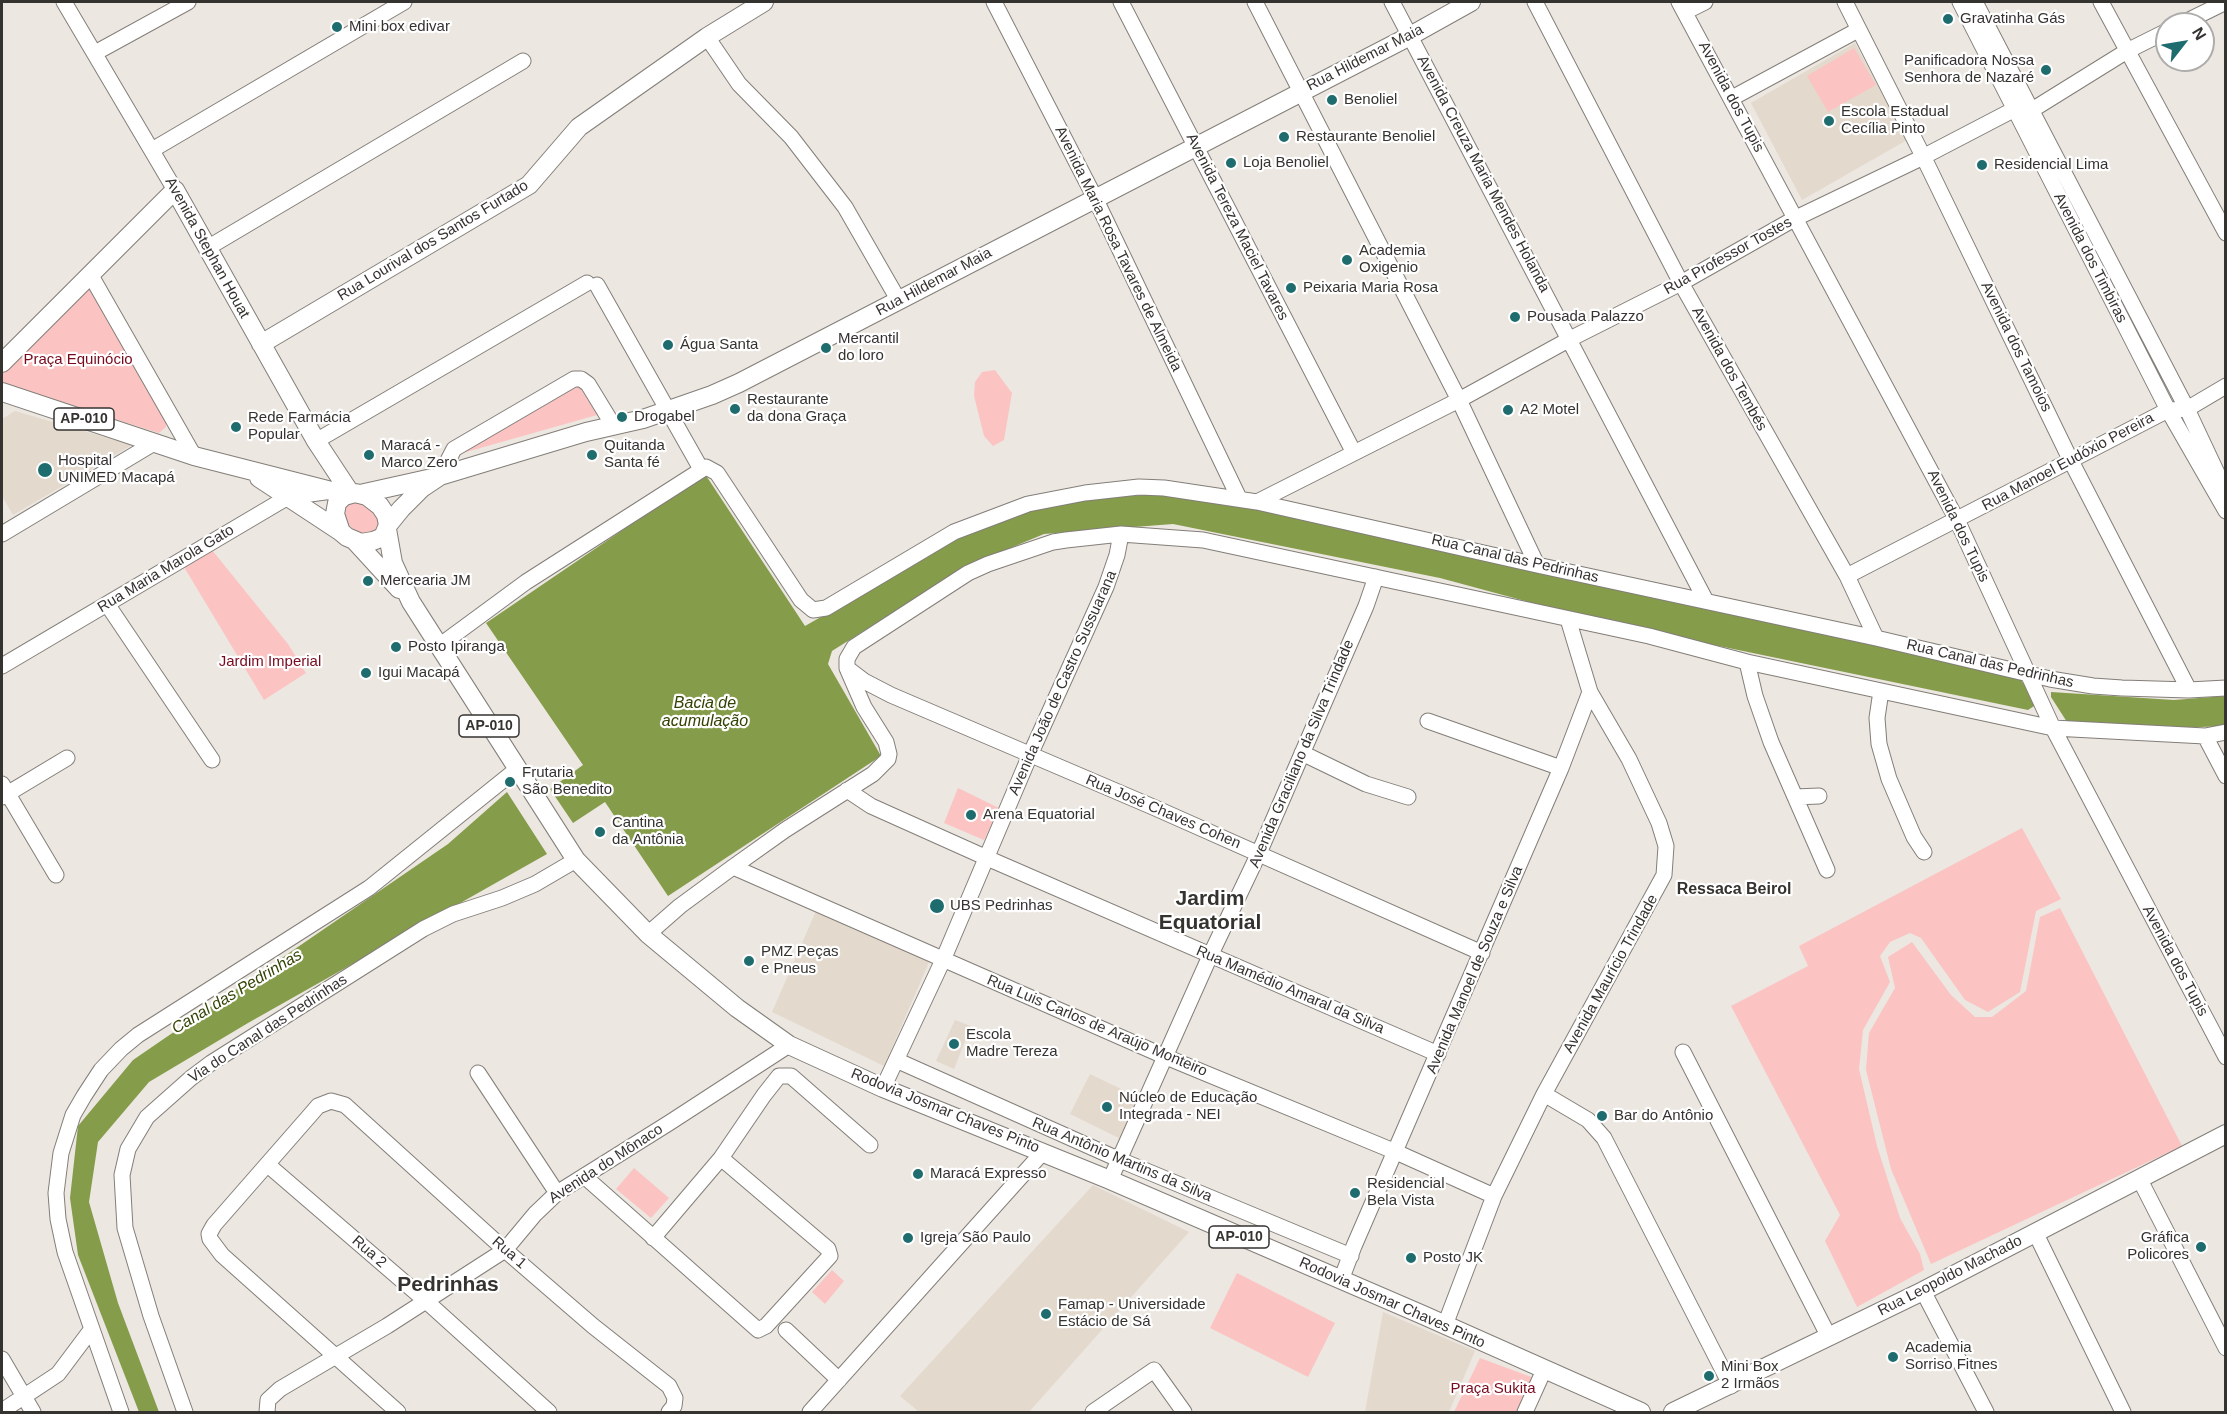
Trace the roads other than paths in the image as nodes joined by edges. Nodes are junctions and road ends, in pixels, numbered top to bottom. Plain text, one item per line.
1 (64, 2) edge
2 (188, 2) edge
3 (404, 2) edge
4 (764, 2) edge
5 (994, 2) edge
6 (1121, 2) edge
7 (1255, 2) edge
8 (1392, 2) edge
9 (1471, 2) edge
10 (1535, 2) edge
11 (1705, 2) edge
12 (1845, 2) edge
13 (1960, 2) edge
14 (1975, 2) edge
15 (2101, 2) edge
16 (2226, 2) edge
17 (1682, 7) edge
18 (2206, 12) edge
19 (1858, 30) junction
20 (1410, 36) junction
21 (707, 37) junction
22 (2155, 37) edge
23 (2127, 51) junction
24 (95, 53) junction
25 (524, 61) dead end
26 (1300, 91) junction
27 (1732, 98) junction
28 (2013, 110) junction
29 (2032, 110) junction
30 (1196, 147) junction
31 (152, 150) junction
32 (1923, 156) junction
33 (175, 190) junction
34 (1095, 198) junction
35 (1794, 219) junction
36 (2226, 233) edge
37 (209, 247) junction
38 (90, 274) junction
39 (1681, 283) junction
40 (899, 301) junction
41 (1570, 339) junction
42 (261, 344) junction
43 (2, 363) edge
44 (2226, 386) edge
45 (6, 397) edge
46 (1459, 400) junction
47 (669, 410) junction
48 (2168, 410) junction
49 (2187, 410) junction
50 (613, 425) junction
51 (316, 441) junction
52 (154, 443) junction
53 (1353, 451) junction
54 (194, 456) junction
55 (2071, 460) junction
56 (701, 469) junction
57 (248, 471) junction
58 (440, 476) junction
59 (2226, 492) edge
60 (349, 493) junction
61 (288, 497) junction
62 (1239, 498) junction
63 (1257, 502) junction
64 (2226, 511) edge
65 (1957, 520) junction
66 (388, 527) junction
67 (2, 534) edge
68 (1121, 534) junction
69 (347, 536) junction
70 (1537, 565) junction
71 (1847, 576) junction
72 (1376, 577) junction
73 (411, 602) junction
74 (1706, 602) junction
75 (107, 604) junction
76 (1568, 619) junction
77 (1876, 638) junction
78 (439, 646) junction
79 (1747, 662) junction
80 (2, 666) edge
81 (847, 668) junction
82 (2028, 675) junction
83 (2226, 688) edge
84 (2189, 690) junction
85 (1881, 691) junction
86 (1590, 692) junction
87 (1428, 721) dead end
88 (2051, 725) junction
89 (2226, 732) edge
90 (2205, 735) junction
91 (1302, 753) junction
92 (1030, 755) junction
93 (67, 758) dead end
94 (212, 760) dead end
95 (1561, 768) junction
96 (517, 769) junction
97 (2226, 776) edge
98 (847, 790) junction
99 (4, 792) edge
100 (1819, 796) dead end
101 (1408, 797) dead end
102 (1795, 797) junction
103 (1924, 852) dead end
104 (1259, 854) junction
105 (987, 858) junction
106 (576, 860) junction
107 (733, 867) junction
108 (1827, 870) dead end
109 (56, 875) dead end
110 (648, 934) junction
111 (1482, 953) junction
112 (1210, 956) junction
113 (943, 960) junction
114 (789, 1045) junction
115 (1683, 1052) dead end
116 (1438, 1054) junction
117 (1166, 1057) junction
118 (2226, 1057) edge
119 (896, 1060) junction
120 (478, 1073) dead end
121 (883, 1088) junction
122 (1544, 1094) junction
123 (2226, 1134) edge
124 (870, 1144) dead end
125 (1043, 1152) junction
126 (1396, 1152) junction
127 (722, 1158) junction
128 (1120, 1160) junction
129 (268, 1165) junction
130 (584, 1176) junction
131 (1110, 1180) junction
132 (2140, 1180) junction
133 (556, 1193) junction
134 (1494, 1196) junction
135 (2035, 1232) junction
136 (654, 1238) junction
137 (505, 1250) junction
138 (1352, 1251) junction
139 (1341, 1280) junction
140 (1923, 1291) junction
141 (426, 1301) junction
142 (1444, 1325) junction
143 (91, 1330) junction
144 (786, 1330) dead end
145 (1829, 1337) junction
146 (2226, 1348) edge
147 (335, 1356) junction
148 (2, 1359) edge
149 (1544, 1370) junction
150 (839, 1380) junction
151 (1731, 1386) junction
152 (24, 1397) junction
153 (2, 1411) edge
154 (1092, 1412) edge
155 (33, 1413) edge
156 (121, 1413) edge
157 (184, 1413) edge
158 (267, 1413) edge
159 (398, 1413) edge
160 (549, 1413) edge
161 (669, 1413) edge
162 (810, 1413) edge
163 (1184, 1413) edge
164 (1526, 1413) edge
165 (1641, 1413) edge
166 (1673, 1413) edge
167 (1986, 1413) edge
168 (2123, 1413) edge

1 - 24 street, Avenida Stephan Houat
2 - 24 street
3 - 31 street
4 - 21 main road, Rua Lourival dos Santos Furtado
5 - 34 street, Avenida Maria Rosa Tavares de Almeida
6 - 30 street, Avenida Tereza Maciel Tavares
7 - 26 street
8 - 20 street, Avenida Creuza Maria Mendes Holanda
9 - 20 main road, Rua Hildemar Maia
10 - 39 street, Avenida dos Tembés
11 - 17 street
12 - 19 street, Avenida dos Tamoios
13 - 28 street, Avenida dos Timbiras
14 - 29 street, Avenida dos Timbiras
15 - 23 street
16 - 18 street
17 - 27 street, Avenida dos Tupis
19 - 27 street
19 - 32 street, Avenida dos Tamoios
20 - 26 main road, Rua Hildemar Maia
20 - 41 street, Avenida Creuza Maria Mendes Holanda
21 - 40 street
21 - 42 main road, Rua Lourival dos Santos Furtado
22 - 23 street
23 - 29 street
23 - 36 street
24 - 31 street, Avenida Stephan Houat
25 - 37 street
26 - 30 main road, Rua Hildemar Maia
26 - 46 street
27 - 35 street, Avenida dos Tupis
28 - 29 street, Rua Professor Tostes
28 - 32 street, Rua Professor Tostes
28 - 48 street, Avenida dos Timbiras
29 - 49 street, Avenida dos Timbiras
30 - 34 main road, Rua Hildemar Maia
30 - 53 street, Avenida Tereza Maciel Tavares
31 - 33 street, Avenida Stephan Houat
32 - 35 street, Rua Professor Tostes
32 - 55 street, Avenida dos Tamoios
33 - 37 main road, Avenida Stephan Houat
33 - 38 main road
34 - 40 main road, Rua Hildemar Maia
34 - 62 street, Avenida Maria Rosa Tavares de Almeida
35 - 39 street, Rua Professor Tostes
35 - 65 street, Avenida dos Tupis
37 - 42 main road, Avenida Stephan Houat
38 - 43 main road
38 - 54 street
39 - 41 street, Rua Professor Tostes
39 - 71 street, Avenida dos Tembés
40 - 47 main road, Rua Hildemar Maia
41 - 46 street, Rua Professor Tostes
41 - 74 street, Avenida Creuza Maria Mendes Holanda
42 - 51 main road, Avenida Stephan Houat
44 - 49 street
45 - 52 main road, Rodovia Josmar Chaves Pinto / AP-010
46 - 53 street, Rua Professor Tostes
46 - 70 street
47 - 50 main road, Rua Hildemar Maia
47 - 51 street
47 - 56 street
48 - 49 street, Rua Manoel Eudóxio Pereira
48 - 55 street, Rua Manoel Eudóxio Pereira
48 - 64 street, Avenida dos Timbiras
49 - 59 street, Avenida dos Timbiras
50 - 58 main road, Rua Hildemar Maia
50 - 58 street
51 - 60 main road, Avenida Stephan Houat
52 - 54 main road, Rodovia Josmar Chaves Pinto / AP-010
52 - 67 street
53 - 63 street, Rua Professor Tostes
54 - 57 main road, Rodovia Josmar Chaves Pinto / AP-010
55 - 65 street, Rua Manoel Eudóxio Pereira
55 - 84 street, Avenida dos Tamoios
56 - 62 street, Rua Canal das Pedrinhas
56 - 78 street
57 - 60 main road, Rodovia Josmar Chaves Pinto / AP-010
57 - 61 main road, Rodovia Josmar Chaves Pinto / AP-010
58 - 60 main road
58 - 66 main road, Rua Hildemar Maia
60 - 61 street, Rua Maria Marola Gato
60 - 66 main road, AP-010
60 - 69 main road
61 - 69 main road, Rodovia Josmar Chaves Pinto / AP-010
61 - 75 street, Rua Maria Marola Gato
62 - 63 street, Rua Canal das Pedrinhas
63 - 70 street, Rua Canal das Pedrinhas
65 - 71 street, Rua Manoel Eudóxio Pereira
65 - 82 street, Avenida dos Tupis
66 - 69 main road
66 - 73 main road, Rodovia Josmar Chaves Pinto / AP-010
68 - 72 street
68 - 81 street
68 - 92 street, Avenida João de Castro Sussuarana
69 - 73 main road, Rodovia Josmar Chaves Pinto / AP-010
70 - 74 street, Rua Canal das Pedrinhas
71 - 77 street, Avenida dos Tembés
72 - 76 street
72 - 91 street, Avenida Graciliano da Silva Trindade
73 - 78 main road, Rodovia Josmar Chaves Pinto / AP-010
74 - 77 street, Rua Canal das Pedrinhas
75 - 80 street, Rua Maria Marola Gato
75 - 94 street
76 - 79 street
76 - 86 street, Avenida Maurício Trindade
77 - 82 street, Rua Canal das Pedrinhas
78 - 96 main road, Rodovia Josmar Chaves Pinto / AP-010
79 - 85 street
79 - 102 street
81 - 92 street, Rua José Chaves Cohen
81 - 98 street
82 - 84 street, Rua Canal das Pedrinhas
82 - 88 street, Avenida dos Tupis
83 - 84 street, Rua Canal das Pedrinhas
85 - 88 street
85 - 103 street
86 - 95 street, Avenida Manoel de Souza e Silva
86 - 122 street, Avenida Maurício Trindade
87 - 95 street
88 - 90 street
88 - 118 street, Avenida dos Tupis
89 - 90 street
90 - 97 street
91 - 101 street
91 - 104 street, Avenida Graciliano da Silva Trindade
92 - 104 street, Rua José Chaves Cohen
92 - 105 street, Avenida João de Castro Sussuarana
93 - 99 street
95 - 111 street, Avenida Manoel de Souza e Silva
96 - 106 main road, Rodovia Josmar Chaves Pinto / AP-010
96 - 143 street
98 - 105 street, Rua Mamédio Amaral da Silva
98 - 107 street
99 - 109 street
100 - 102 street
102 - 108 street
104 - 111 street, Rua José Chaves Cohen
104 - 112 street, Avenida Graciliano da Silva Trindade
105 - 112 street, Rua Mamédio Amaral da Silva
105 - 113 street, Avenida João de Castro Sussuarana
106 - 110 main road, Rodovia Josmar Chaves Pinto / AP-010
106 - 157 street, Via do Canal das Pedrinhas
107 - 110 street
107 - 113 street, Rua Luis Carlos de Araújo Monteiro
110 - 114 main road, Rodovia Josmar Chaves Pinto / AP-010
111 - 116 street, Avenida Manoel de Souza e Silva
112 - 116 street, Rua Mamédio Amaral da Silva
112 - 117 street, Avenida Graciliano da Silva Trindade
113 - 117 street, Rua Luis Carlos de Araújo Monteiro
113 - 119 street, Avenida João de Castro Sussuarana
114 - 121 main road, Rodovia Josmar Chaves Pinto / AP-010
114 - 130 street, Avenida do Mônaco
115 - 145 street
116 - 126 street, Avenida Manoel de Souza e Silva
117 - 126 street, Rua Luis Carlos de Araújo Monteiro
117 - 128 street, Avenida Graciliano da Silva Trindade
119 - 121 street, Avenida João de Castro Sussuarana
119 - 128 street, Rua Antônio Martins da Silva
120 - 133 street
121 - 125 main road, Rodovia Josmar Chaves Pinto / AP-010
122 - 134 street, Avenida Maurício Trindade
122 - 151 street
123 - 132 main road, Rua Leopoldo Machado
124 - 127 street
125 - 131 main road, Rodovia Josmar Chaves Pinto / AP-010
125 - 150 street
126 - 134 street, Rua Luis Carlos de Araújo Monteiro
126 - 138 street, Avenida Manoel de Souza e Silva
127 - 136 street
127 - 136 street
128 - 131 street, Avenida Graciliano da Silva Trindade
128 - 138 street, Rua Antônio Martins da Silva
129 - 137 street, Rua 1
129 - 141 street, Rua 2
129 - 147 street
130 - 133 street, Avenida do Mônaco
130 - 136 street
131 - 139 main road, Rodovia Josmar Chaves Pinto / AP-010
132 - 135 main road, Rua Leopoldo Machado
132 - 146 street
133 - 137 street, Avenida do Mônaco
134 - 142 street, Avenida Maurício Trindade
135 - 140 main road, Rua Leopoldo Machado
135 - 168 street
137 - 141 street, Avenida do Mônaco
137 - 161 street, Rua 1
138 - 139 street, Avenida Manoel de Souza e Silva
139 - 142 main road, Rodovia Josmar Chaves Pinto / AP-010
140 - 145 main road, Rua Leopoldo Machado
140 - 167 street
141 - 147 street, Avenida do Mônaco
141 - 160 street, Rua 2
142 - 149 main road, Rodovia Josmar Chaves Pinto / AP-010
143 - 152 street
143 - 156 street
144 - 150 street
145 - 151 main road, Rua Leopoldo Machado
147 - 158 street, Avenida do Mônaco
147 - 159 street
148 - 152 street
149 - 164 street
149 - 165 main road, Rodovia Josmar Chaves Pinto / AP-010
150 - 162 street
151 - 166 main road, Rua Leopoldo Machado
152 - 153 street
152 - 155 street
154 - 163 street

